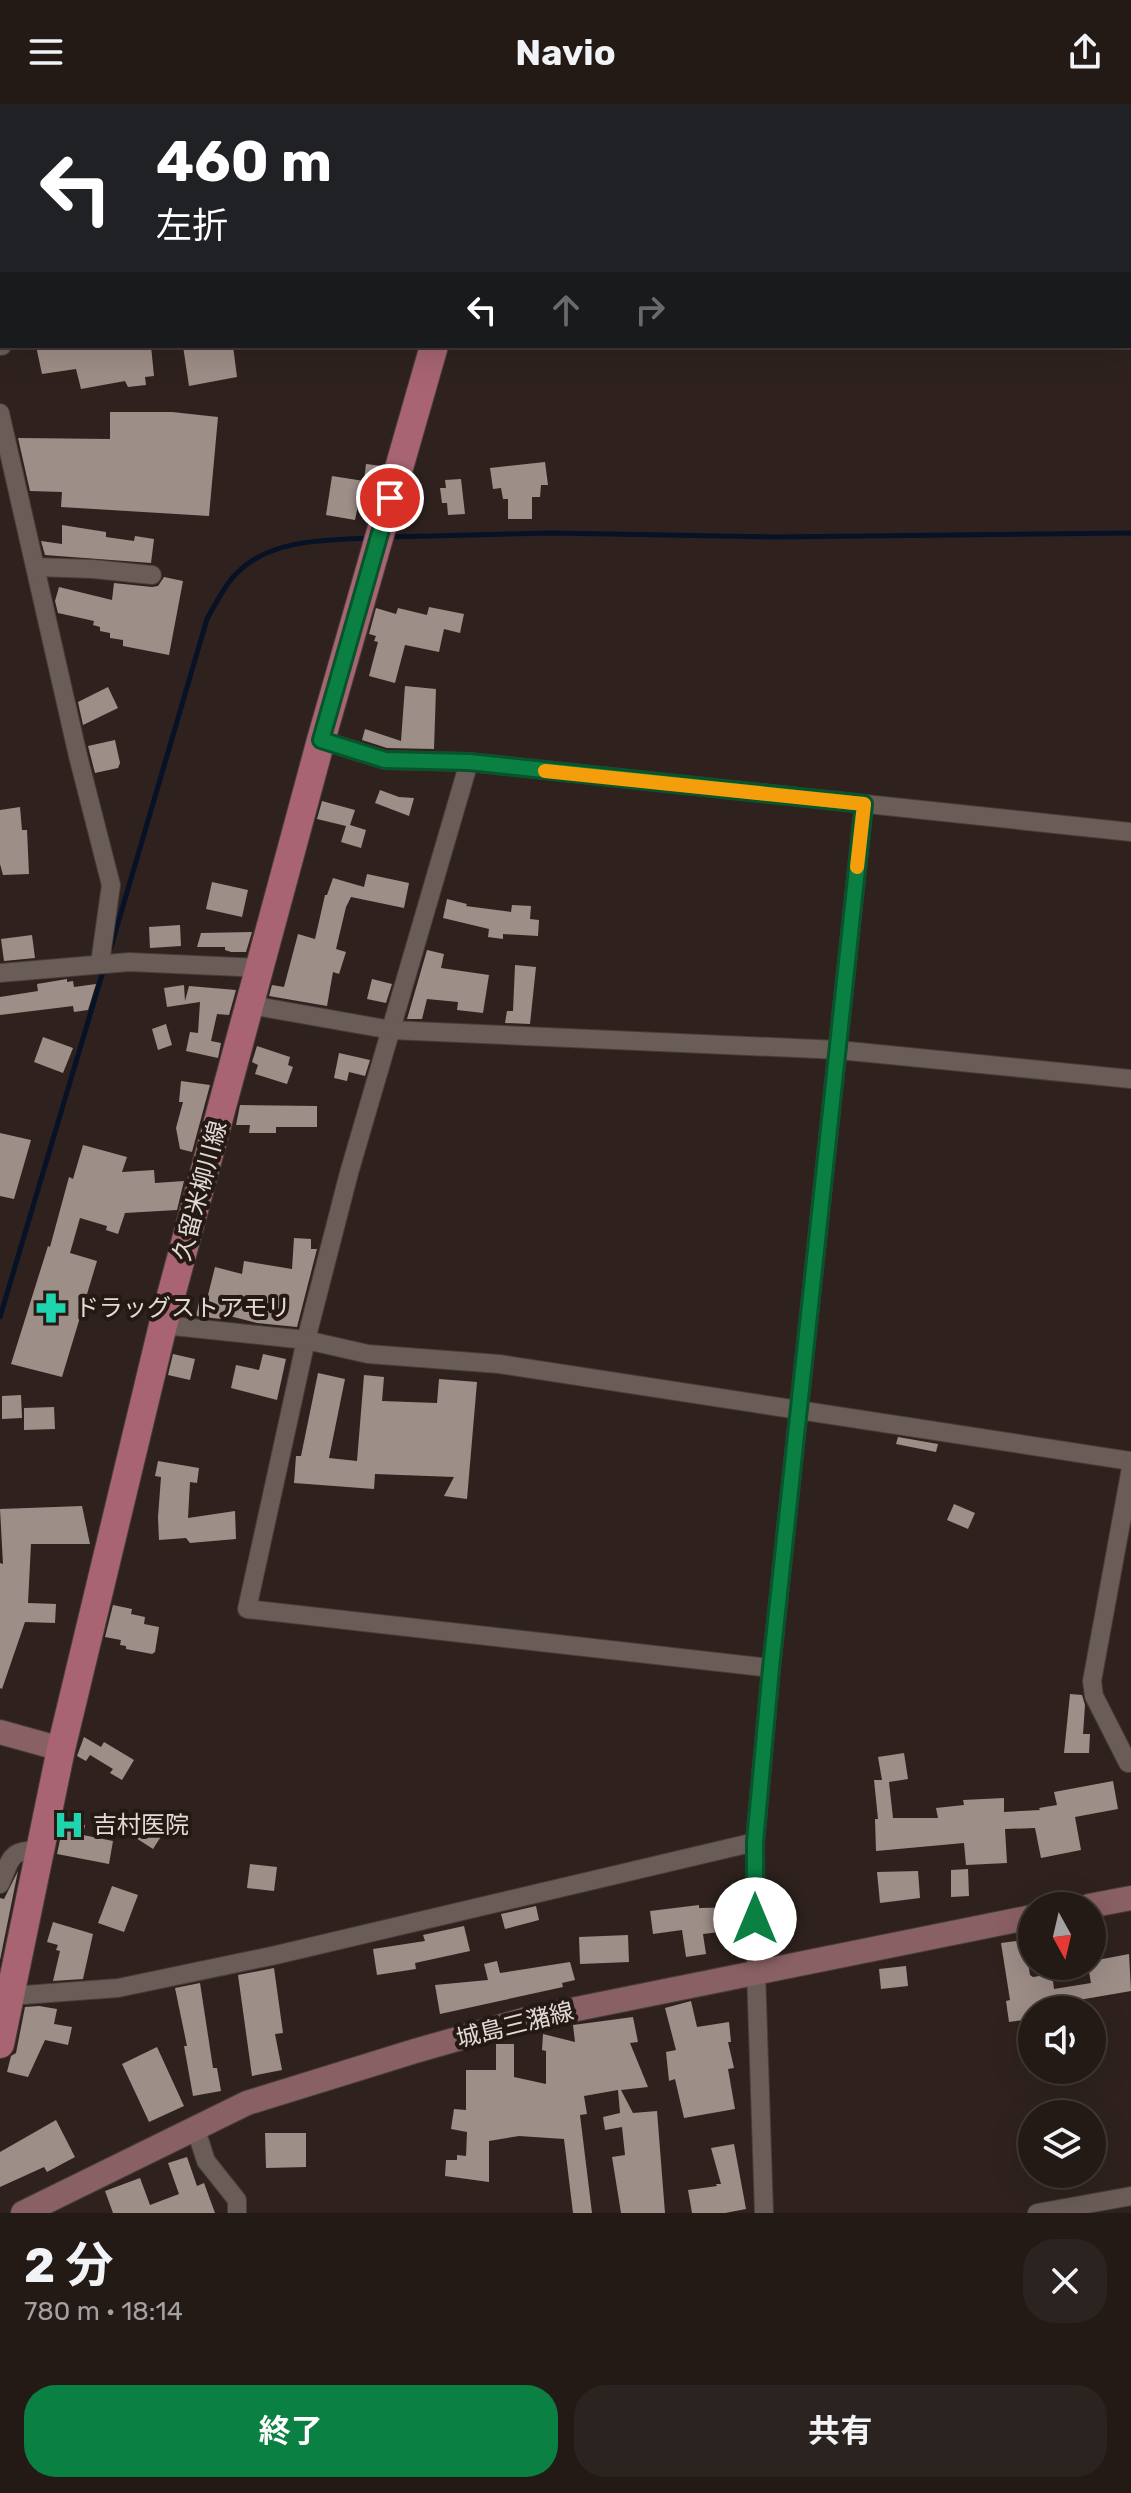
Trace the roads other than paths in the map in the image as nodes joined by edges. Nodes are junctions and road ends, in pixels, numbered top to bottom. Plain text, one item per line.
1 (433, 348) edge
2 (0, 413) edge
3 (6, 465) edge
4 (36, 567) junction
5 (152, 575) dead end
6 (321, 740) junction
7 (469, 762) junction
8 (864, 804) junction
9 (1131, 832) edge
10 (100, 963) junction
11 (260, 968) junction
12 (0, 973) edge
13 (250, 1005) junction
14 (391, 1030) junction
15 (839, 1050) junction
16 (1131, 1079) edge
17 (163, 1325) junction
18 (306, 1340) junction
19 (799, 1409) junction
20 (1131, 1461) edge
21 (1131, 1468) edge
22 (771, 1668) junction
23 (0, 1732) edge
24 (61, 1749) junction
25 (1128, 1763) dead end
26 (755, 1842) junction
27 (40, 1850) junction
28 (0, 1884) edge
29 (1131, 1898) edge
30 (1106, 1903) edge
31 (1018, 1920) edge
32 (756, 1971) junction
33 (10, 1996) junction
34 (0, 2044) edge
35 (195, 2127) junction
36 (1131, 2196) edge
37 (23, 2213) edge
38 (237, 2213) edge
39 (764, 2213) edge
40 (1037, 2213) edge

1 - 6 main road, 久留米柳川線
2 - 3 street
3 - 4 street
4 - 5 street
4 - 10 street
6 - 7 street
6 - 11 main road, 久留米柳川線
7 - 8 street
7 - 14 street
8 - 9 street
8 - 15 street
10 - 11 street
10 - 12 street
11 - 13 main road, 久留米柳川線
13 - 14 street
13 - 17 main road, 久留米柳川線
14 - 15 street
14 - 18 street
15 - 16 street
15 - 19 street
17 - 18 street
17 - 24 main road, 久留米柳川線
18 - 19 street
18 - 22 street
19 - 20 street
19 - 22 street
21 - 25 street
22 - 26 street
23 - 24 main road
24 - 27 main road, 久留米柳川線
26 - 32 street
26 - 33 street
27 - 28 street
27 - 33 main road, 久留米柳川線
29 - 30 main road
31 - 32 main road, 城島三潴線
32 - 35 main road, 城島三潴線
32 - 39 street
33 - 34 main road, 久留米柳川線
35 - 37 main road, 城島三潴線
35 - 38 street
36 - 40 street

